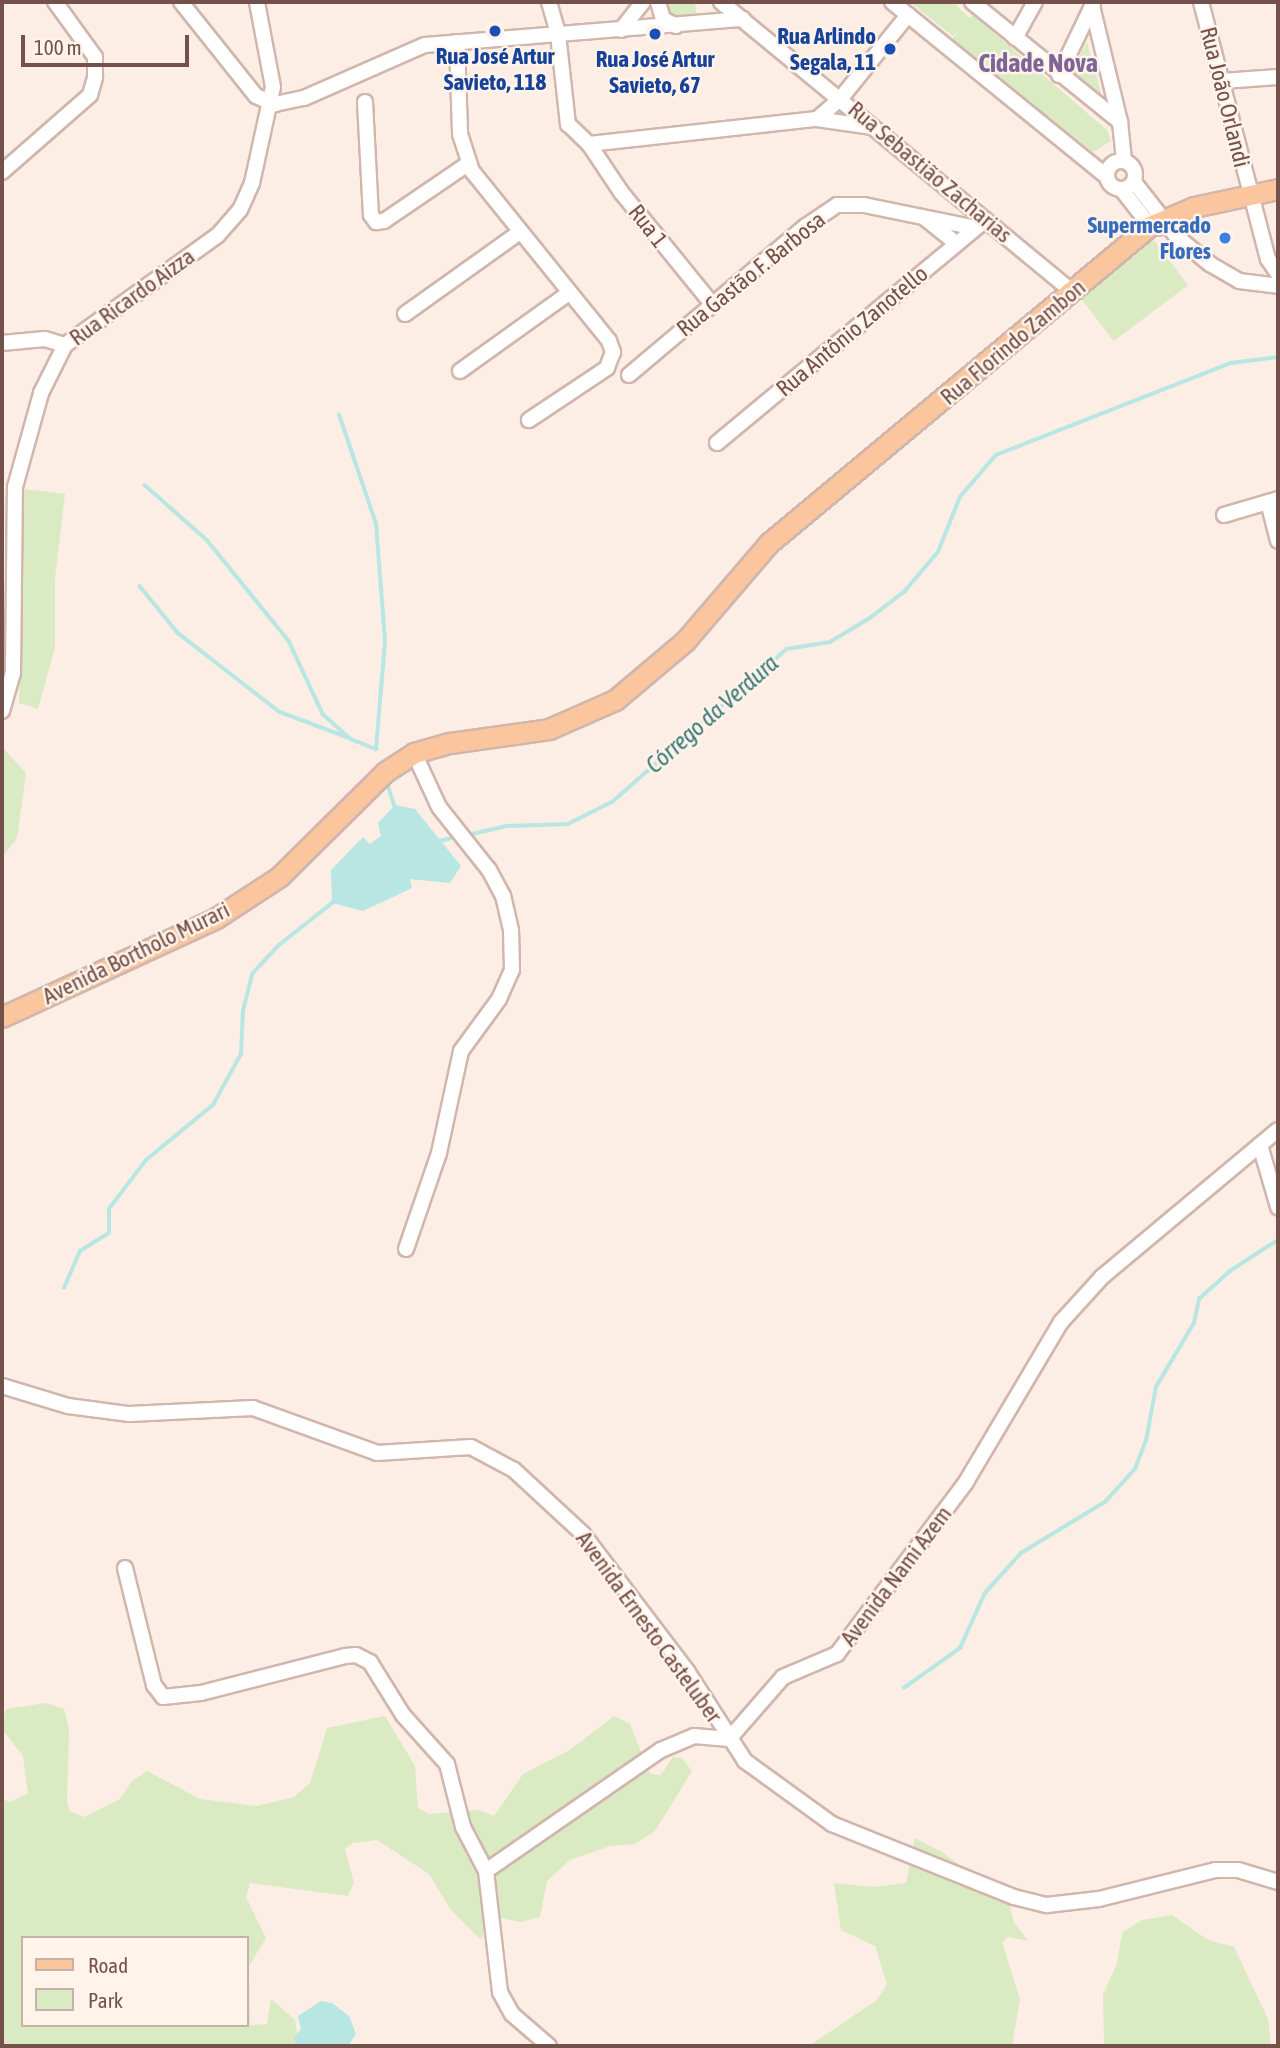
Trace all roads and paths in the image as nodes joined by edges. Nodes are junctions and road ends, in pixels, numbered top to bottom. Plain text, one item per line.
1 (55, 2) edge
2 (181, 2) edge
3 (257, 2) edge
4 (549, 2) edge
5 (643, 2) edge
6 (658, 2) edge
7 (721, 2) edge
8 (892, 2) edge
9 (972, 2) edge
10 (1035, 2) edge
11 (1201, 2) edge
12 (1093, 4) edge
13 (908, 15) junction
14 (743, 19) junction
15 (676, 26) junction
16 (621, 30) junction
17 (558, 34) junction
18 (1015, 38) junction
19 (457, 42) junction
20 (1059, 75) junction
21 (1278, 77) edge
22 (1222, 80) junction
23 (841, 98) junction
24 (365, 102) dead end
25 (275, 104) junction
26 (817, 118) junction
27 (1120, 121) junction
28 (879, 129) junction
29 (589, 144) junction
30 (1124, 161) junction
31 (469, 163) junction
32 (2, 172) edge
33 (1107, 177) junction
34 (1128, 186) junction
35 (1278, 189) edge
36 (1250, 192) junction
37 (926, 219) junction
38 (982, 224) junction
39 (1162, 226) junction
40 (520, 232) junction
41 (956, 243) junction
42 (1268, 259) junction
43 (1278, 274) edge
44 (1254, 284) junction
45 (1278, 286) edge
46 (1073, 292) junction
47 (569, 293) junction
48 (712, 304) junction
49 (405, 314) dead end
50 (2, 342) edge
51 (65, 345) junction
52 (460, 371) dead end
53 (629, 375) dead end
54 (529, 420) dead end
55 (717, 443) dead end
56 (1273, 501) edge
57 (802, 514) joint
58 (1224, 515) dead end
59 (1278, 541) edge
60 (2, 712) edge
61 (414, 753) junction
62 (2, 1017) edge
63 (1278, 1130) edge
64 (1259, 1145) junction
65 (1278, 1207) edge
66 (407, 1249) dead end
67 (2, 1386) edge
68 (125, 1568) dead end
69 (729, 1739) junction
70 (485, 1871) junction
71 (1278, 1882) edge
72 (549, 2046) edge

1 - 32 street
2 - 25 street
3 - 25 street, Rua Ricardo Aizza
4 - 17 street, Rua 1
5 - 16 street
6 - 15 street
7 - 14 street, Rua Sebastião Zacharias
8 - 13 street
9 - 18 street
10 - 18 street
11 - 22 street, Rua João Orlandi
12 - 20 street
12 - 27 street
13 - 23 street
13 - 33 street
14 - 15 street
14 - 23 street, Rua Sebastião Zacharias
15 - 16 street
16 - 17 street
17 - 19 street
17 - 29 street, Rua 1
18 - 20 street
19 - 25 street
19 - 31 street
20 - 27 street
21 - 22 street
22 - 36 street, Rua João Orlandi
23 - 26 street
23 - 28 street, Rua Sebastião Zacharias
24 - 31 street
25 - 51 street, Rua Ricardo Aizza
26 - 28 street
26 - 29 street
27 - 30 street
28 - 38 street, Rua Sebastião Zacharias
29 - 48 street, Rua 1
30 - 33 street
30 - 34 street
31 - 40 street
33 - 34 street
34 - 39 street
35 - 36 main road, Rua Florindo Zambon
36 - 39 main road, Rua Florindo Zambon
36 - 42 street, Rua João Orlandi
37 - 38 street, Rua Gastão F. Barbosa
37 - 41 street
37 - 48 street, Rua Gastão F. Barbosa
38 - 41 street, Rua Antônio Zanotello
38 - 46 street, Rua Sebastião Zacharias
39 - 44 street
39 - 46 main road, Rua Florindo Zambon
40 - 47 street
40 - 49 street
41 - 55 street, Rua Antônio Zanotello
42 - 43 street, Rua João Orlandi
42 - 44 street
44 - 45 street
46 - 57 main road, Rua Florindo Zambon
47 - 52 street
47 - 54 street
48 - 53 street, Rua Gastão F. Barbosa
50 - 51 street
51 - 60 street, Rua Ricardo Aizza
56 - 58 street
56 - 59 street
57 - 61 main road, Avenida Bortholo Murari
61 - 62 main road, Avenida Bortholo Murari
61 - 66 street
63 - 64 street, Avenida Nami Azem
64 - 65 street
64 - 69 street, Avenida Nami Azem
67 - 69 street, Avenida Ernesto Casteluber
68 - 70 street
69 - 70 street
69 - 71 street, Avenida Ernesto Casteluber
70 - 72 street

